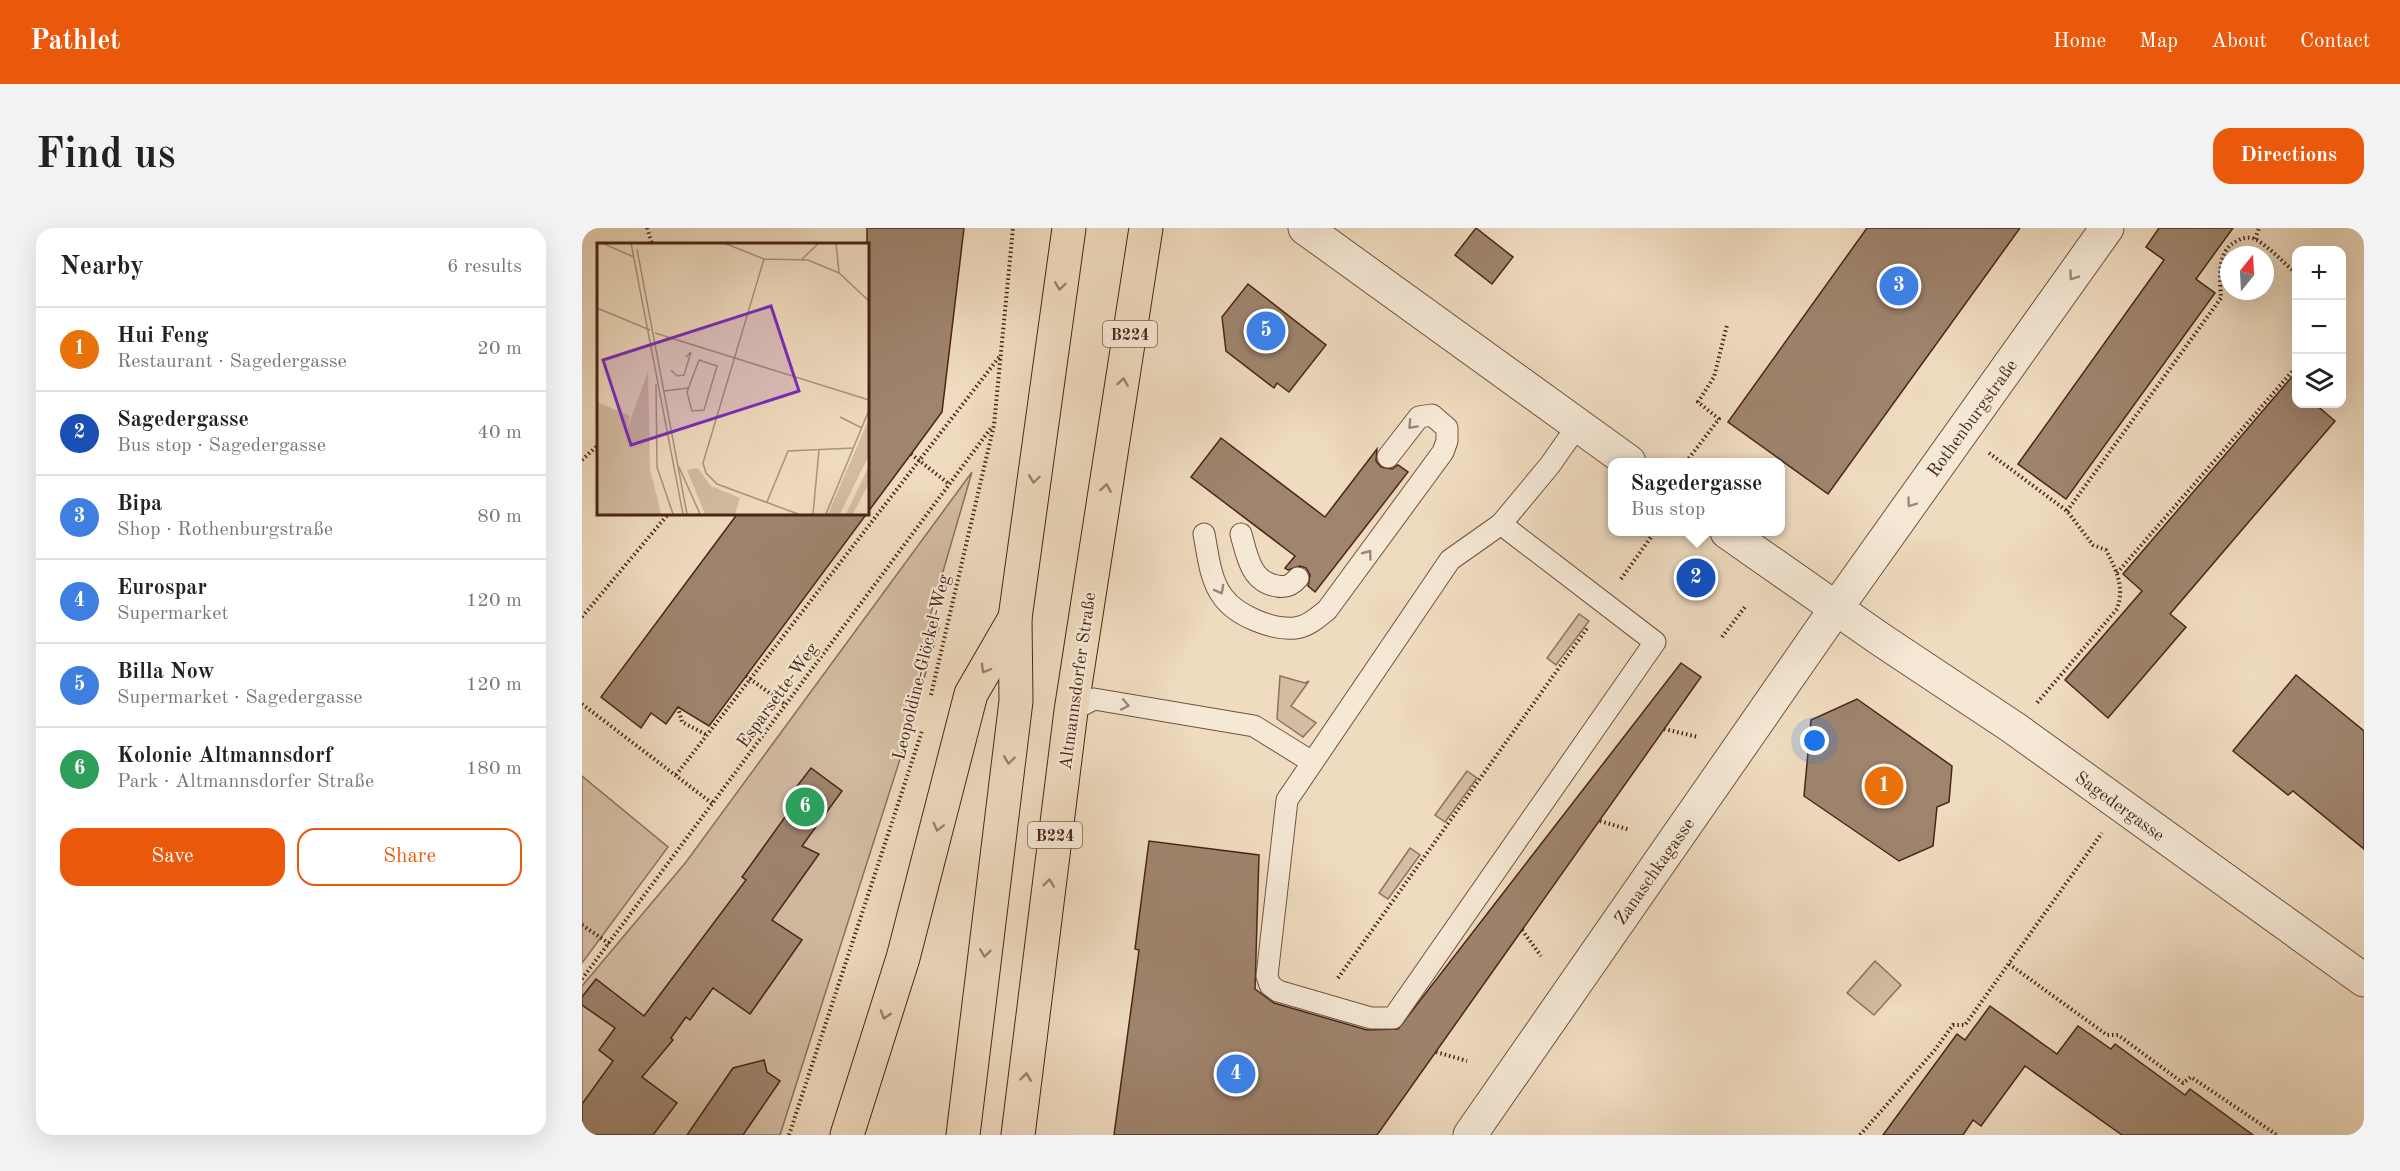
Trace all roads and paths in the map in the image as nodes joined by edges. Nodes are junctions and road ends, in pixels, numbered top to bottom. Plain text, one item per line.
1 (647, 228) edge
2 (1013, 228) edge
3 (1069, 228) edge
4 (1146, 228) edge
5 (1305, 228) edge
6 (2107, 228) edge
7 (2259, 228) edge
8 (2255, 239) junction
9 (652, 243) edge
10 (2292, 270) edge
11 (1727, 325) dead end
12 (1000, 355) junction
13 (2292, 372) edge
14 (993, 425) junction
15 (1578, 425) junction
16 (1962, 432) junction
17 (597, 447) edge
18 (911, 454) dead end
19 (1388, 457) dead end
20 (1623, 458) edge
21 (1689, 458) edge
22 (582, 460) edge
23 (919, 461) junction
24 (949, 484) junction
25 (2067, 511) junction
26 (668, 514) edge
27 (1501, 524) junction
28 (1204, 534) dead end
29 (1241, 534) dead end
30 (1733, 536) edge
31 (1651, 537) dead end
32 (2117, 573) junction
33 (1298, 578) dead end
34 (1605, 604) junction
35 (1745, 607) dead end
36 (1837, 607) junction
37 (582, 617) edge
38 (1015, 618) junction
39 (1722, 637) dead end
40 (748, 678) junction
41 (930, 700) dead end
42 (582, 704) edge
43 (786, 705) junction
44 (678, 707) dead end
45 (1071, 711) junction
46 (925, 723) dead end
47 (2014, 728) junction
48 (1665, 729) dead end
49 (708, 735) junction
50 (1698, 737) dead end
51 (1312, 762) junction
52 (676, 775) junction
53 (713, 804) junction
54 (2121, 807) junction
55 (1600, 821) dead end
56 (1630, 830) dead end
57 (582, 925) edge
58 (1522, 930) dead end
59 (610, 944) junction
60 (1541, 956) dead end
61 (2009, 964) junction
62 (582, 979) edge
63 (2364, 980) edge
64 (1320, 1003) junction
65 (1436, 1052) dead end
66 (1467, 1061) dead end
67 (789, 1135) edge
68 (847, 1135) edge
69 (963, 1135) edge
70 (1018, 1135) edge
71 (1470, 1135) edge
72 (1860, 1135) edge
73 (2277, 1135) edge

1 - 9 path
2 - 12 path, Leopoldine-Glöckel-Weg
3 -> 38 main road, B224
45 -> 4 main road, Altmannsdorfer Straße / B224
5 - 15 street
6 -> 16 street, Rothenburgstraße
7 - 8 path
8 - 10 path
8 - 25 path
11 - 21 path
12 - 14 path, Leopoldine-Glöckel-Weg
12 - 23 path
13 - 32 path
14 - 24 path, Esparsette-Weg
14 - 41 path, Leopoldine-Glöckel-Weg
15 - 20 street
15 - 27 lane
16 - 25 path
16 -> 36 street, Rothenburgstraße
17 - 22 path
18 - 23 path
28 -> 19 lane
23 - 24 path
23 - 40 path
24 - 43 path, Esparsette-Weg
25 - 32 path
26 - 37 path
27 - 34 lane
27 - 51 lane
29 - 33 lane
30 - 36 street, Sagedergasse
31 - 34 path
32 - 47 path
34 - 64 path
34 - 64 lane
35 - 39 path
36 - 47 street, Sagedergasse
36 - 71 street, Zanaschkagasse
38 -> 68 main road
38 -> 69 main road, B224
40 - 43 path
40 - 49 path
42 - 52 path
43 - 53 path, Esparsette-Weg
44 - 49 path
45 -> 51 lane
70 -> 45 main road, Altmannsdorfer Straße / B224
46 - 67 path, Leopoldine-Glöckel-Weg
47 - 54 street, Sagedergasse
48 - 50 path
49 - 52 path
51 - 64 lane
52 - 53 path
53 - 59 path, Esparsette-Weg
54 - 61 path
54 - 63 street, Sagedergasse
55 - 56 path
57 - 59 path
58 - 60 path
59 - 62 path, Esparsette-Weg
61 - 72 path
61 - 73 path
65 - 66 path

